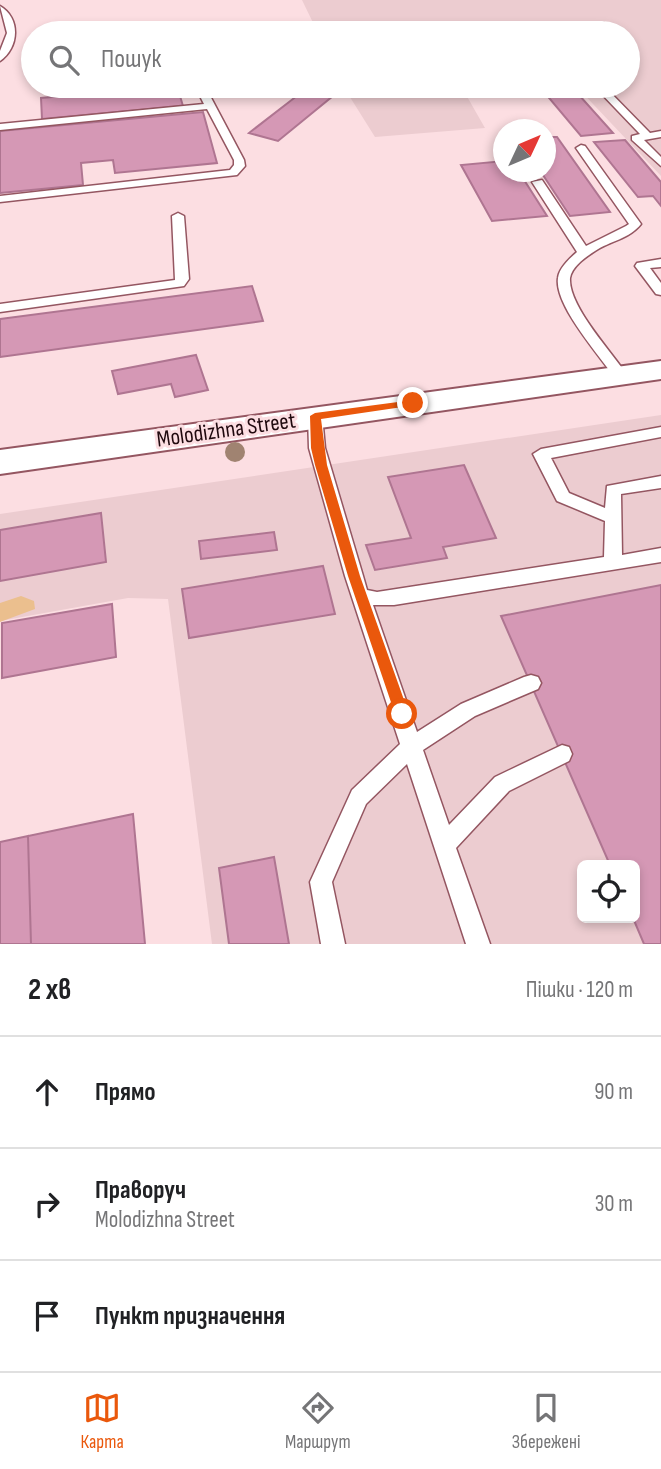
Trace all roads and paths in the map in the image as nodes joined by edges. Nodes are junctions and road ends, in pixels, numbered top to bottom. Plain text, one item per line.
1 (0, 9) edge
2 (0, 58) edge
3 (206, 98) edge
4 (611, 98) edge
5 (210, 106) junction
6 (0, 127) edge
7 (661, 134) edge
8 (647, 136) junction
9 (581, 148) dead end
10 (661, 163) edge
11 (539, 182) edge
12 (0, 199) edge
13 (178, 216) dead end
14 (584, 253) junction
15 (661, 263) edge
16 (661, 291) edge
17 (0, 308) edge
18 (661, 370) edge
19 (620, 375) junction
20 (315, 416) junction
21 (661, 432) edge
22 (0, 462) edge
23 (661, 482) edge
24 (613, 518) junction
25 (661, 555) edge
26 (613, 563) junction
27 (361, 595) junction
28 (531, 683) dead end
29 (412, 746) junction
30 (562, 754) dead end
31 (445, 844) junction
32 (333, 944) edge
33 (478, 944) edge

1 - 2 lane
3 - 5 lane
4 - 8 lane
5 - 6 lane
5 - 12 lane
7 - 8 lane
8 - 10 lane
9 - 14 lane
11 - 14 lane
13 - 17 lane
14 - 19 lane
15 - 16 lane
18 - 19 street, Molodizhna Street
19 - 20 street, Molodizhna Street
20 - 22 street, Molodizhna Street
20 - 27 lane
21 - 24 lane
23 - 24 lane
24 - 26 lane
25 - 26 lane
26 - 27 lane
27 - 29 lane
28 - 29 lane
29 - 31 lane
29 - 32 lane
30 - 31 lane
31 - 33 lane

